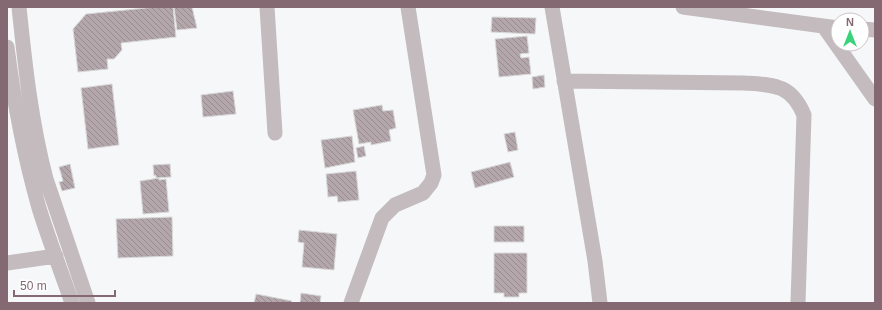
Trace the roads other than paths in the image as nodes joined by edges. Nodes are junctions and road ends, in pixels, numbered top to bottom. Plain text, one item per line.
1 (19, 7) edge
2 (267, 7) edge
3 (408, 7) edge
4 (552, 7) edge
5 (683, 7) edge
6 (830, 27) edge
7 (7, 47) edge
8 (846, 52) edge
9 (564, 81) junction
10 (875, 99) edge
11 (275, 133) dead end
12 (56, 256) junction
13 (7, 263) edge
14 (72, 303) edge
15 (88, 303) edge
16 (351, 303) edge
17 (600, 303) edge
18 (798, 303) edge

1 - 15 street
2 - 11 street
3 - 16 street
4 - 9 street
5 - 6 street
7 - 12 street
8 - 10 street
9 - 17 street
9 - 18 street
12 - 13 street
12 - 14 street

